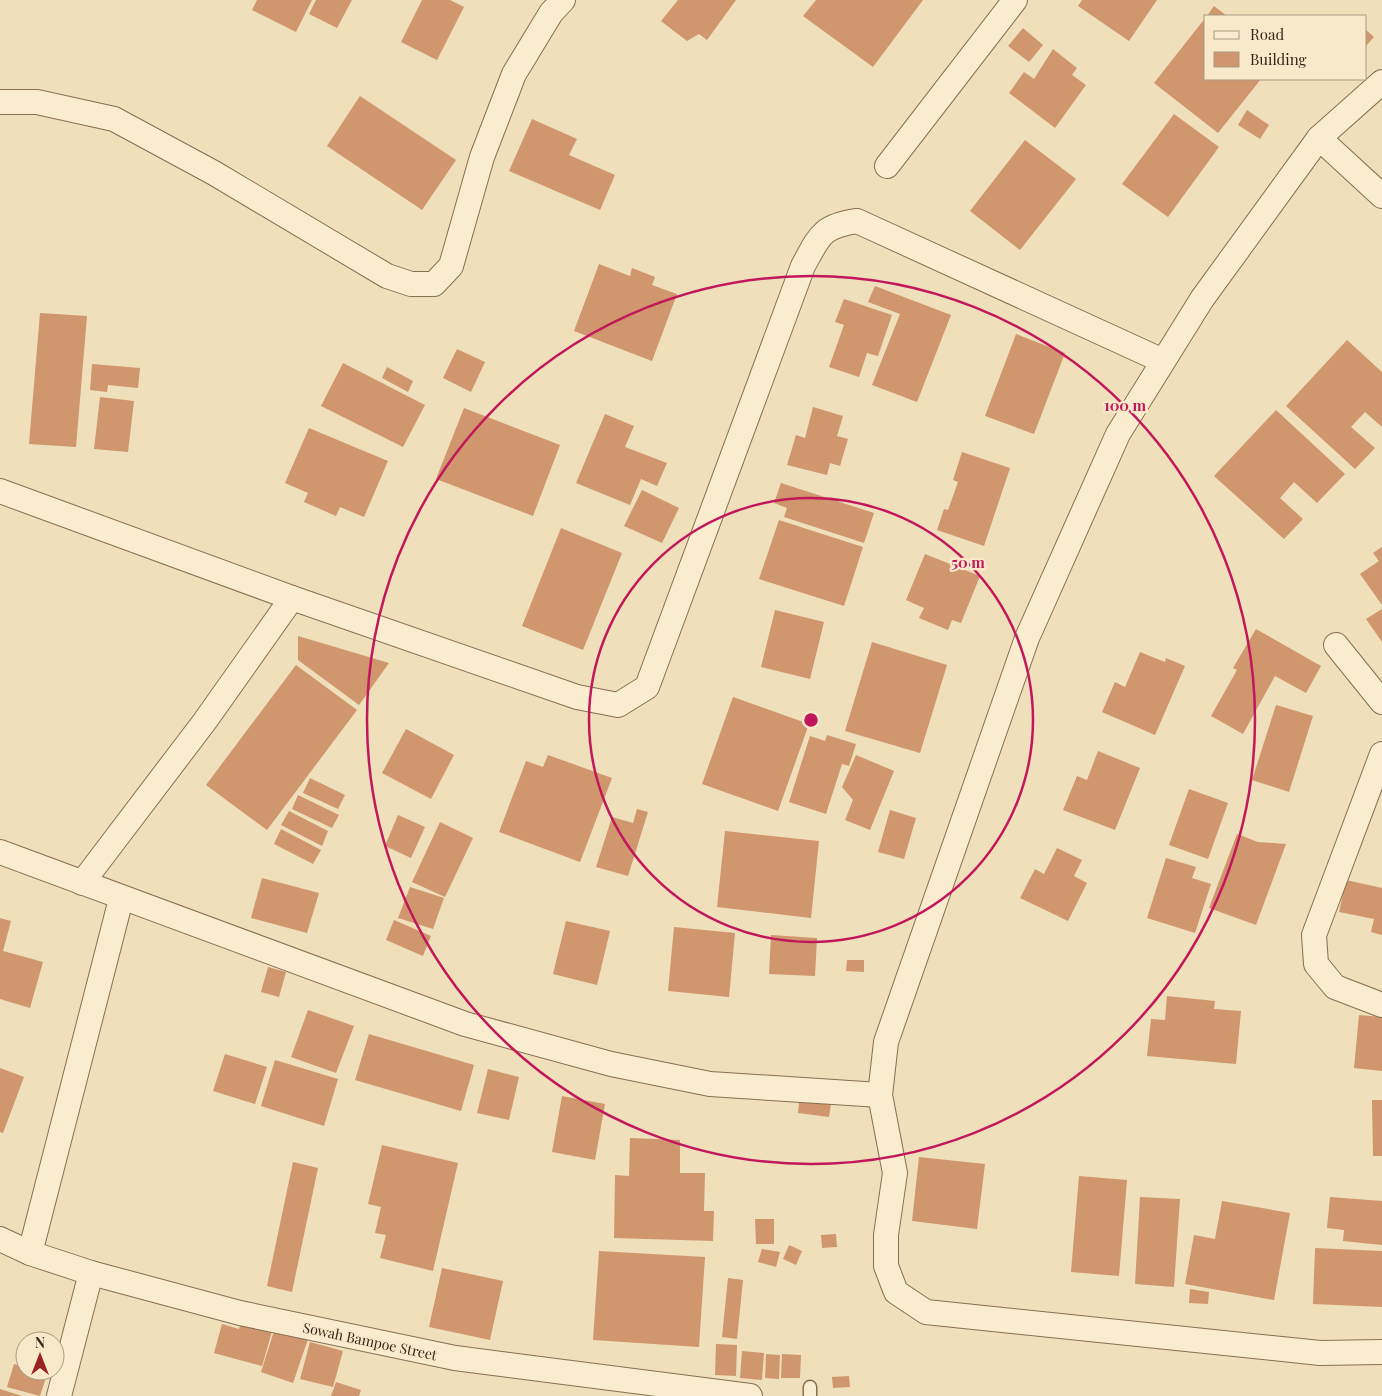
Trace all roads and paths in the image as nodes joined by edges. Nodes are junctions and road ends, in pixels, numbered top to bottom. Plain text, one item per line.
1 (563, 0) edge
2 (1015, 0) edge
3 (1382, 82) edge
4 (0, 102) edge
5 (1319, 138) junction
6 (887, 166) dead end
7 (1382, 196) edge
8 (1163, 361) junction
9 (0, 491) edge
10 (292, 598) junction
11 (1336, 645) dead end
12 (1382, 702) edge
13 (1382, 754) edge
14 (0, 852) edge
15 (82, 883) junction
16 (122, 899) junction
17 (1382, 1005) edge
18 (880, 1095) junction
19 (0, 1239) edge
20 (30, 1253) junction
21 (90, 1273) junction
22 (1382, 1352) edge
23 (59, 1396) edge
24 (750, 1396) edge

1 - 4 street
2 - 6 street
3 - 5 street
5 - 7 street
5 - 8 street
8 - 10 street
8 - 18 street
9 - 10 street
10 - 15 street
11 - 12 street
13 - 17 street
14 - 15 street
15 - 16 street
16 - 18 street
16 - 20 street
18 - 22 street
19 - 20 street, Sowah Bampoe Street
20 - 21 street, Sowah Bampoe Street
21 - 23 street
21 - 24 street, Sowah Bampoe Street

